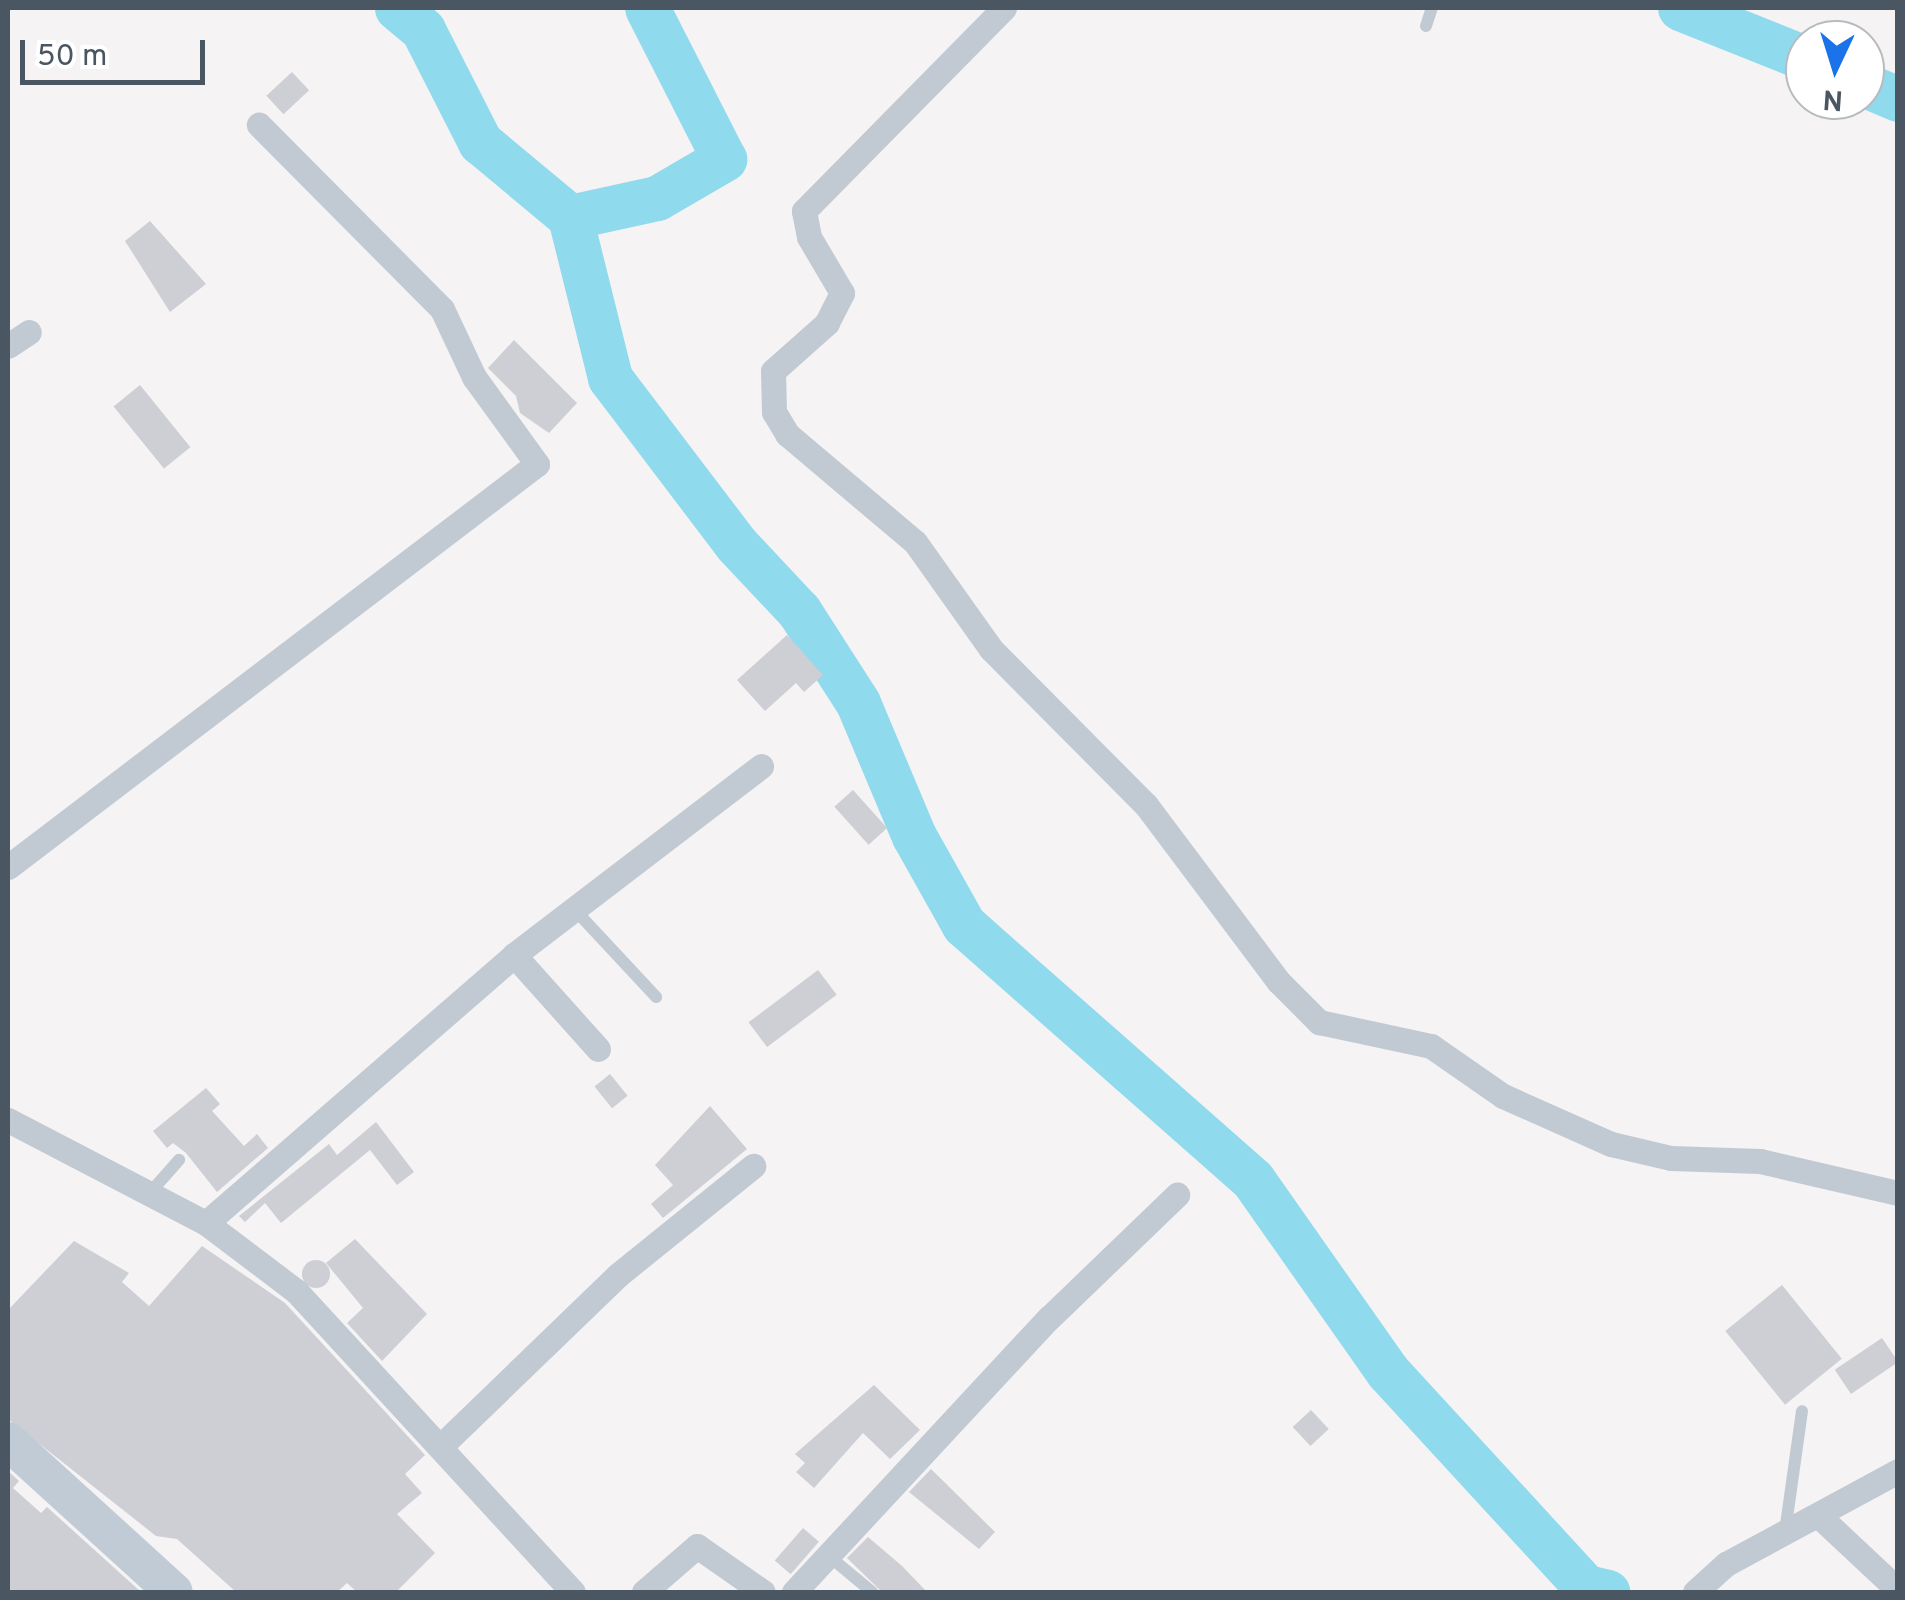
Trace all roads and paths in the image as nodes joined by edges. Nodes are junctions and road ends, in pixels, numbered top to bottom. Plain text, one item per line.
1 (1004, 8) edge
2 (1432, 8) edge
3 (1426, 26) dead end
4 (259, 125) dead end
5 (761, 766) dead end
6 (8, 866) edge
7 (575, 910) junction
8 (514, 956) junction
9 (656, 997) dead end
10 (598, 1049) dead end
11 (8, 1120) edge
12 (180, 1160) dead end
13 (754, 1166) dead end
14 (1898, 1193) edge
15 (1177, 1195) dead end
16 (146, 1197) junction
17 (206, 1223) junction
18 (1802, 1411) dead end
19 (8, 1441) edge
20 (444, 1444) junction
21 (1898, 1472) edge
22 (1819, 1516) junction
23 (1785, 1532) junction
24 (830, 1557) junction
25 (1898, 1590) edge
26 (174, 1592) edge
27 (573, 1592) edge
28 (644, 1592) edge
29 (763, 1592) edge
30 (794, 1592) edge
31 (872, 1592) edge
32 (1694, 1592) edge

1 - 14 street
2 - 3 lane
4 - 6 street
5 - 7 street
7 - 8 street
7 - 9 lane
8 - 10 street
8 - 17 street
11 - 16 street
12 - 16 lane
13 - 20 street
15 - 24 street
16 - 17 street
17 - 20 street
18 - 23 lane
19 - 26 street
20 - 27 street
21 - 22 street
22 - 23 street
22 - 25 street
23 - 32 street
24 - 30 street
24 - 31 lane
28 - 29 street

